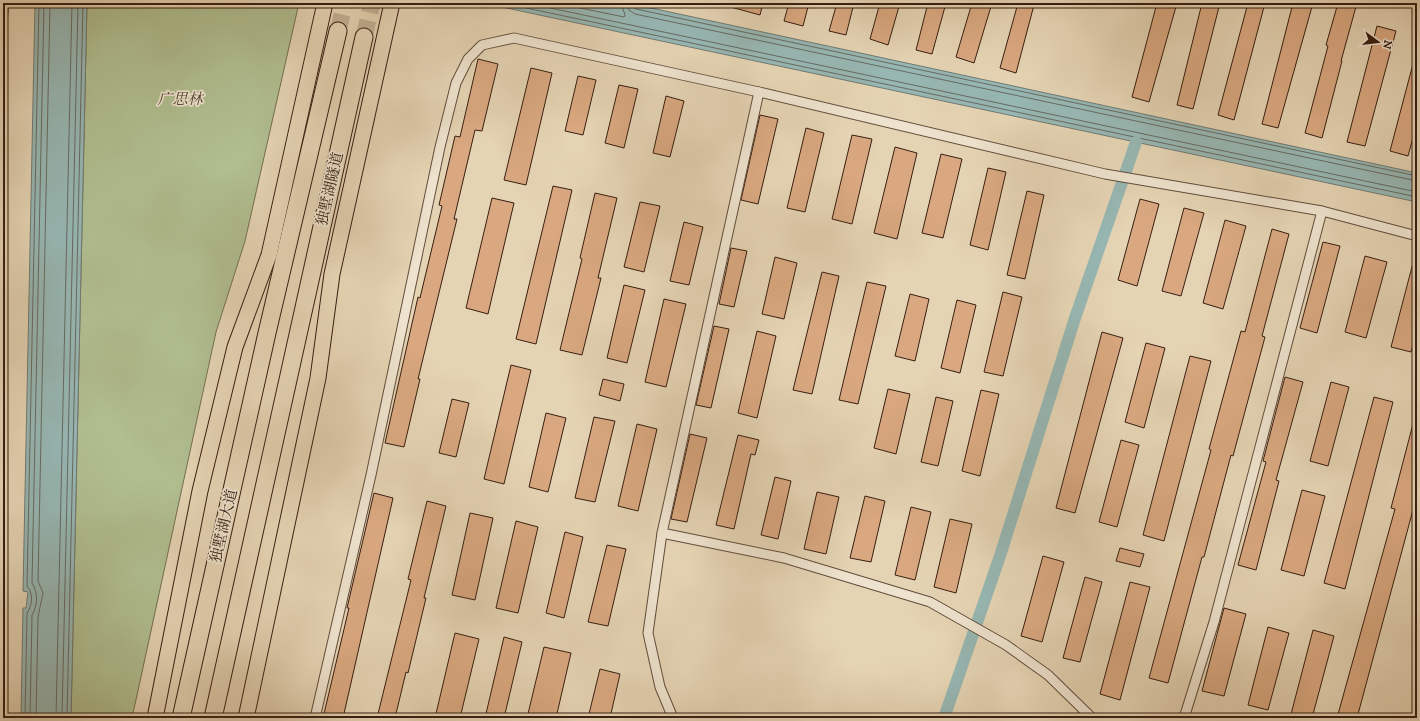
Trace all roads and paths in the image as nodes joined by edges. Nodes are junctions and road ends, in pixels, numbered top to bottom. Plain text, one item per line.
1 (7, 3) edge
2 (325, 3) edge
3 (392, 3) edge
4 (3, 29) edge
5 (338, 32) tunnel mouth
6 (364, 37) tunnel mouth
7 (759, 92) junction
8 (1322, 211) junction
9 (1417, 236) edge
10 (267, 333) joint
11 (296, 340) joint
12 (662, 533) junction
13 (155, 718) edge
14 (182, 718) edge
15 (213, 718) edge
16 (246, 718) edge
17 (315, 718) edge
18 (673, 718) edge
19 (1092, 718) edge
20 (1184, 718) edge

1 - 4 lane
2 - 13 main road
3 - 16 main road
5 - 10 highway, 独墅湖隧道
6 - 11 highway, 独墅湖隧道
7 - 8 street
7 - 12 street
7 - 17 street
8 - 9 street
8 - 20 street
10 - 14 highway, 独墅湖大道
11 - 15 highway, 独墅湖大道
12 - 18 street
12 - 19 street

